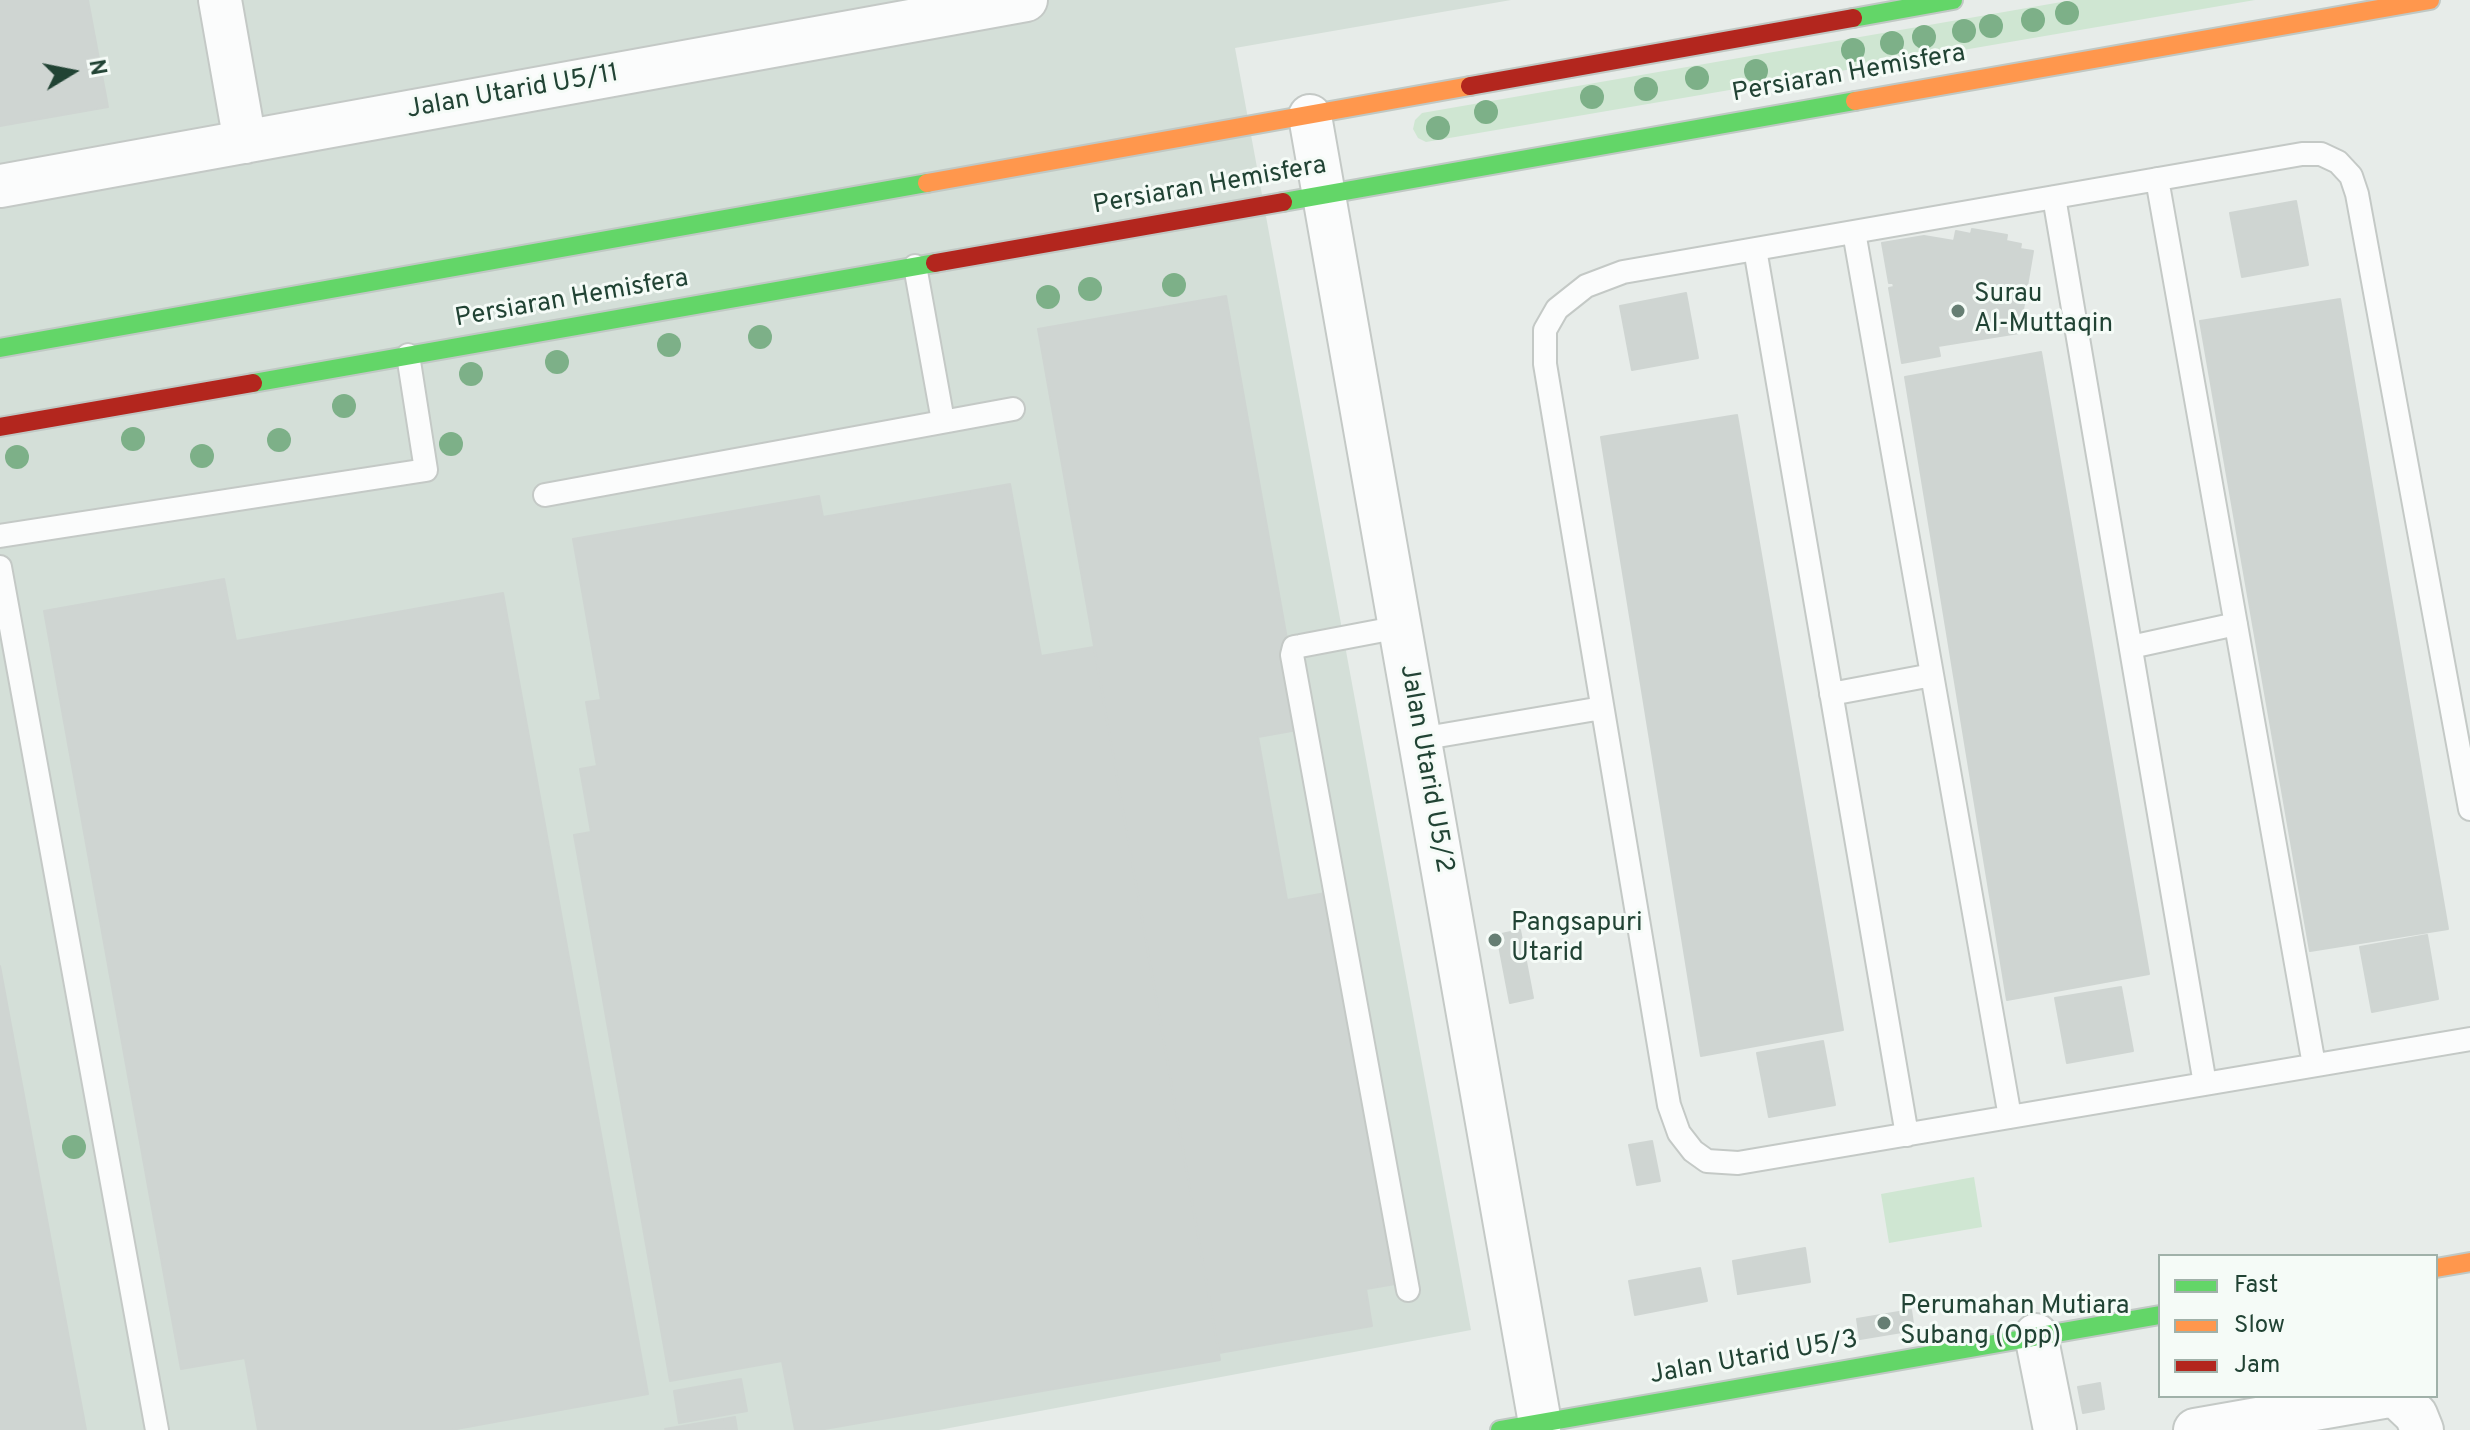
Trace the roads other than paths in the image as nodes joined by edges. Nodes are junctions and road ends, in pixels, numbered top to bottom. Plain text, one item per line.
1 (220, 0) edge
2 (1026, 0) edge
3 (1953, 0) edge
4 (2430, 0) edge
5 (1310, 116) junction
6 (245, 142) junction
7 (2157, 179) junction
8 (0, 186) edge
9 (1324, 194) junction
10 (2054, 197) junction
11 (1854, 232) junction
12 (1755, 249) junction
13 (915, 266) junction
14 (0, 348) edge
15 (408, 355) junction
16 (1013, 409) dead end
17 (943, 421) junction
18 (0, 427) edge
19 (545, 495) dead end
20 (0, 536) edge
21 (0, 567) edge
22 (2236, 624) junction
23 (1400, 627) junction
24 (2131, 647) junction
25 (1932, 675) junction
26 (1831, 694) junction
27 (1602, 708) junction
28 (1420, 739) junction
29 (2470, 809) edge
30 (2470, 1039) edge
31 (2314, 1065) junction
32 (2205, 1084) junction
33 (2010, 1117) junction
34 (1907, 1135) junction
35 (2470, 1262) edge
36 (2438, 1268) edge
37 (1408, 1290) dead end
38 (2158, 1315) edge
39 (2036, 1335) junction
40 (2378, 1398) edge
41 (2398, 1398) edge
42 (1540, 1423) junction
43 (2221, 1428) edge
44 (157, 1430) edge
45 (1500, 1430) edge
46 (2055, 1430) edge
47 (2422, 1430) edge

1 - 6 street
2 - 6 street, Jalan Utarid U5/11
3 - 5 street, Persiaran Hemisfera
4 - 9 street, Persiaran Hemisfera
5 - 9 street, Jalan Utarid U5/2
5 - 14 street, Persiaran Hemisfera
6 - 8 street, Jalan Utarid U5/11
7 - 10 lane
7 - 22 lane
7 - 29 lane
9 - 13 street, Persiaran Hemisfera
9 - 23 street, Jalan Utarid U5/2
10 - 11 lane
10 - 24 lane
11 - 12 lane
11 - 25 lane
12 - 26 lane
12 - 27 lane
13 - 15 street, Persiaran Hemisfera
13 - 17 lane
15 - 18 street, Persiaran Hemisfera
15 - 20 lane
16 - 17 lane
17 - 19 lane
21 - 44 lane
22 - 24 lane
22 - 31 lane
23 - 28 street, Jalan Utarid U5/2
23 - 37 lane
24 - 32 lane
25 - 26 lane
25 - 33 lane
26 - 34 lane
27 - 28 lane
27 - 34 lane
28 - 42 street, Jalan Utarid U5/2
30 - 31 lane
31 - 32 lane
32 - 33 lane
33 - 34 lane
35 - 36 street
38 - 39 street, Jalan Utarid U5/3
39 - 42 street, Jalan Utarid U5/3
39 - 46 street
40 - 43 street
41 - 47 street
42 - 45 street, Jalan Utarid U5/3

